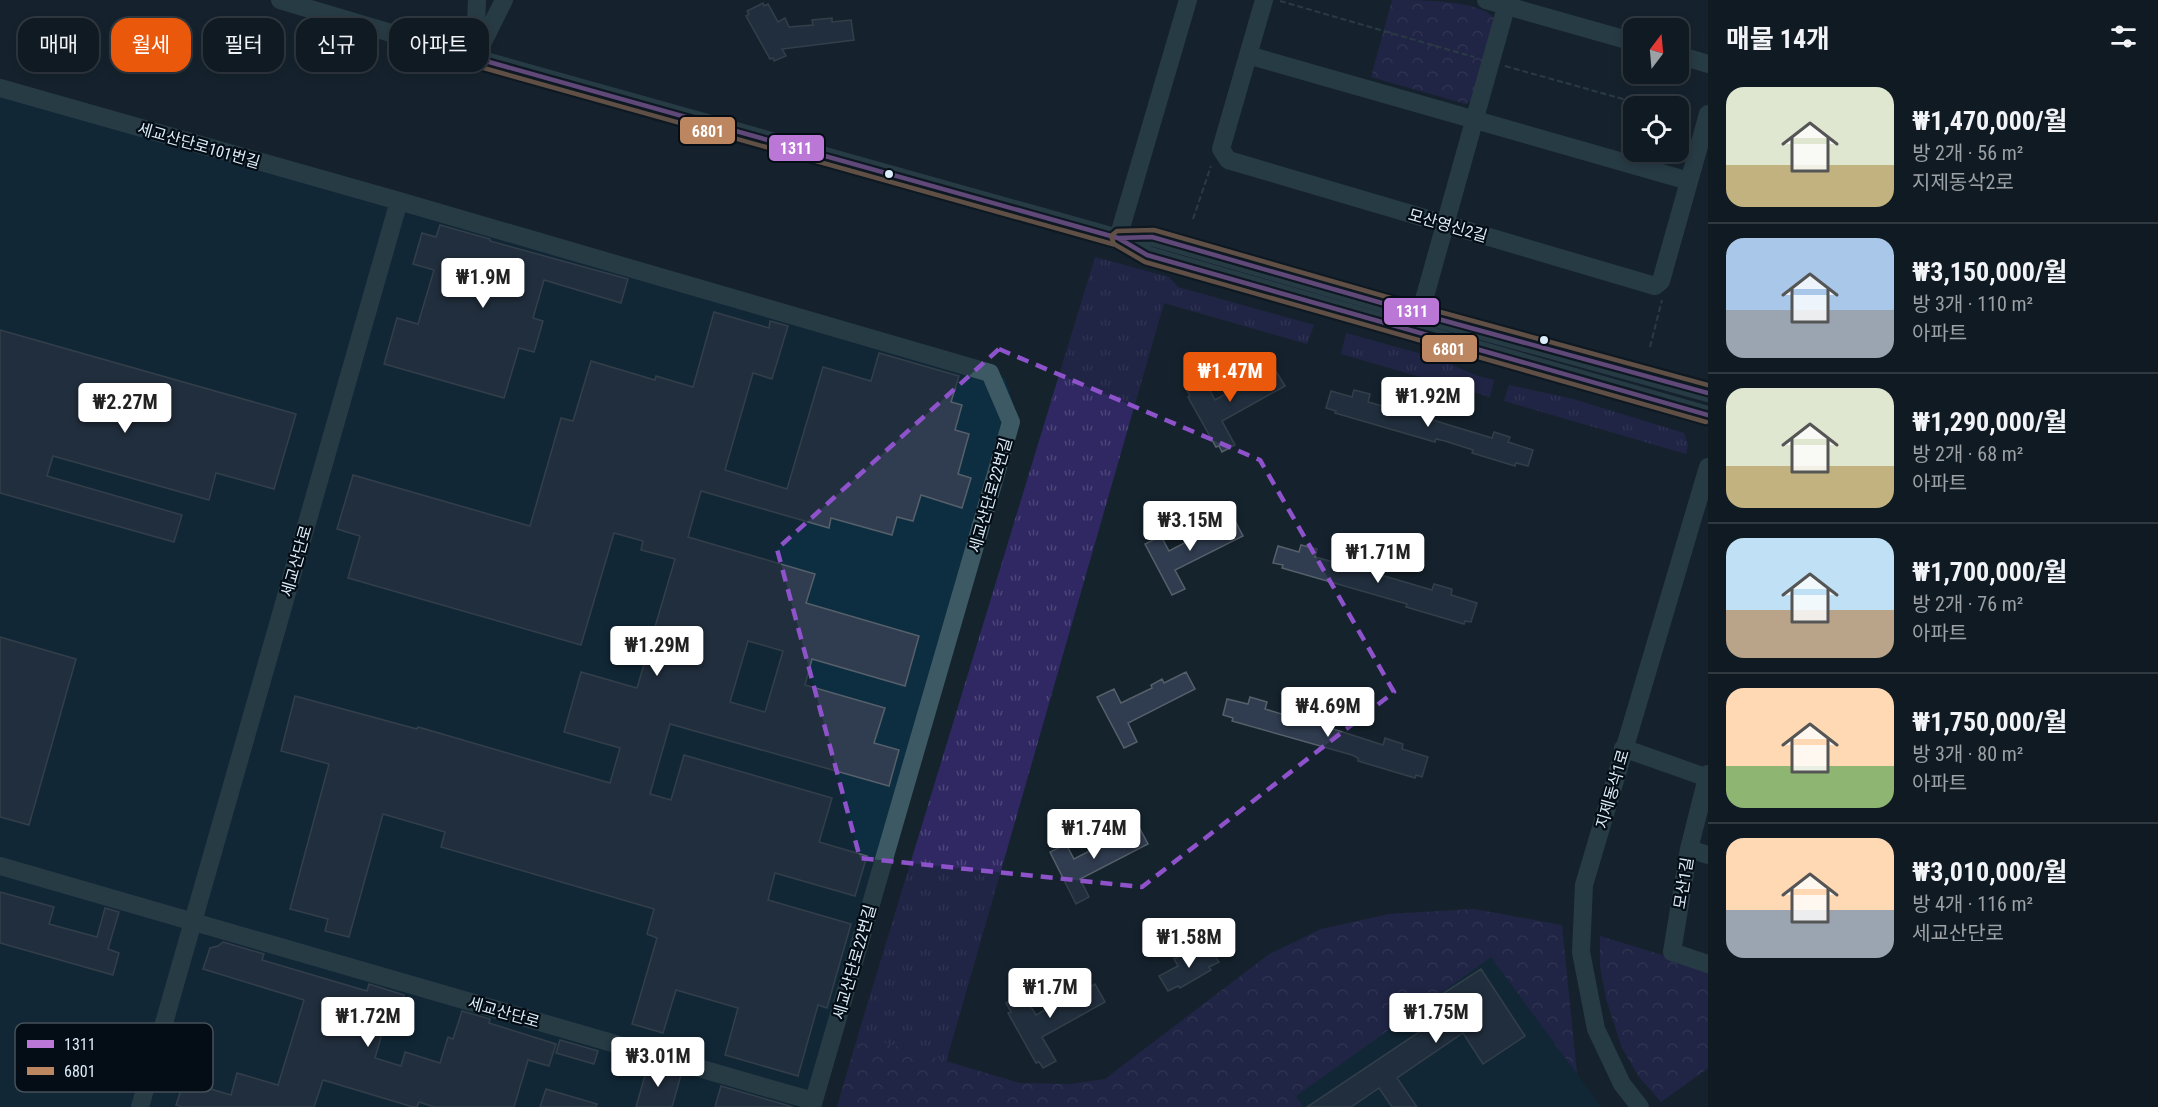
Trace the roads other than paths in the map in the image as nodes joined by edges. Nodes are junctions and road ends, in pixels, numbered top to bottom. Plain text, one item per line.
1 (280, 0) edge
2 (477, 0) edge
3 (504, 0) edge
4 (1188, 0) edge
5 (1264, 0) edge
6 (1486, 0) edge
7 (1507, 3) edge
8 (476, 18) edge
9 (489, 30) edge
10 (389, 32) edge
11 (1623, 39) edge
12 (1248, 55) junction
13 (1689, 58) edge
14 (489, 62) edge
15 (1708, 64) edge
16 (0, 88) edge
17 (1475, 120) junction
18 (1704, 120) edge
19 (1689, 181) junction
20 (399, 201) junction
21 (1445, 224) junction
22 (1118, 238) junction
23 (1420, 314) junction
24 (1708, 393) edge
25 (1708, 415) edge
26 (1708, 467) edge
27 (1623, 748) junction
28 (1708, 777) edge
29 (1689, 849) junction
30 (1708, 855) edge
31 (0, 866) edge
32 (195, 922) junction
33 (1708, 964) edge
34 (165, 1023) edge
35 (144, 1092) edge
36 (813, 1104) edge
37 (140, 1107) edge
38 (1640, 1107) edge

1 - 10 street
2 - 8 street
3 - 9 street
4 - 22 street
5 - 12 street
6 - 7 street
7 - 11 street
7 - 17 street
12 - 17 street
12 - 21 street, 모산영신2길
13 - 15 street
14 - 22 street
16 - 20 street, 세교산단로101번길
17 - 19 street
17 - 21 street
18 - 19 street
19 - 21 street, 모산영신2길
20 - 32 street, 세교산단로
20 - 36 street, 세교산단로22번길
21 - 23 street
22 - 23 street
22 - 25 street
23 - 24 street
26 - 27 street, 지제동삭1로
27 - 28 street, 모산1길
27 - 38 street, 지제동삭1로
28 - 29 street, 모산1길
29 - 30 street
29 - 33 street, 모산1길
31 - 32 street, 세교산단로
32 - 34 street, 세교산단로
32 - 36 street, 세교산단로
35 - 37 street, 세교산단로

